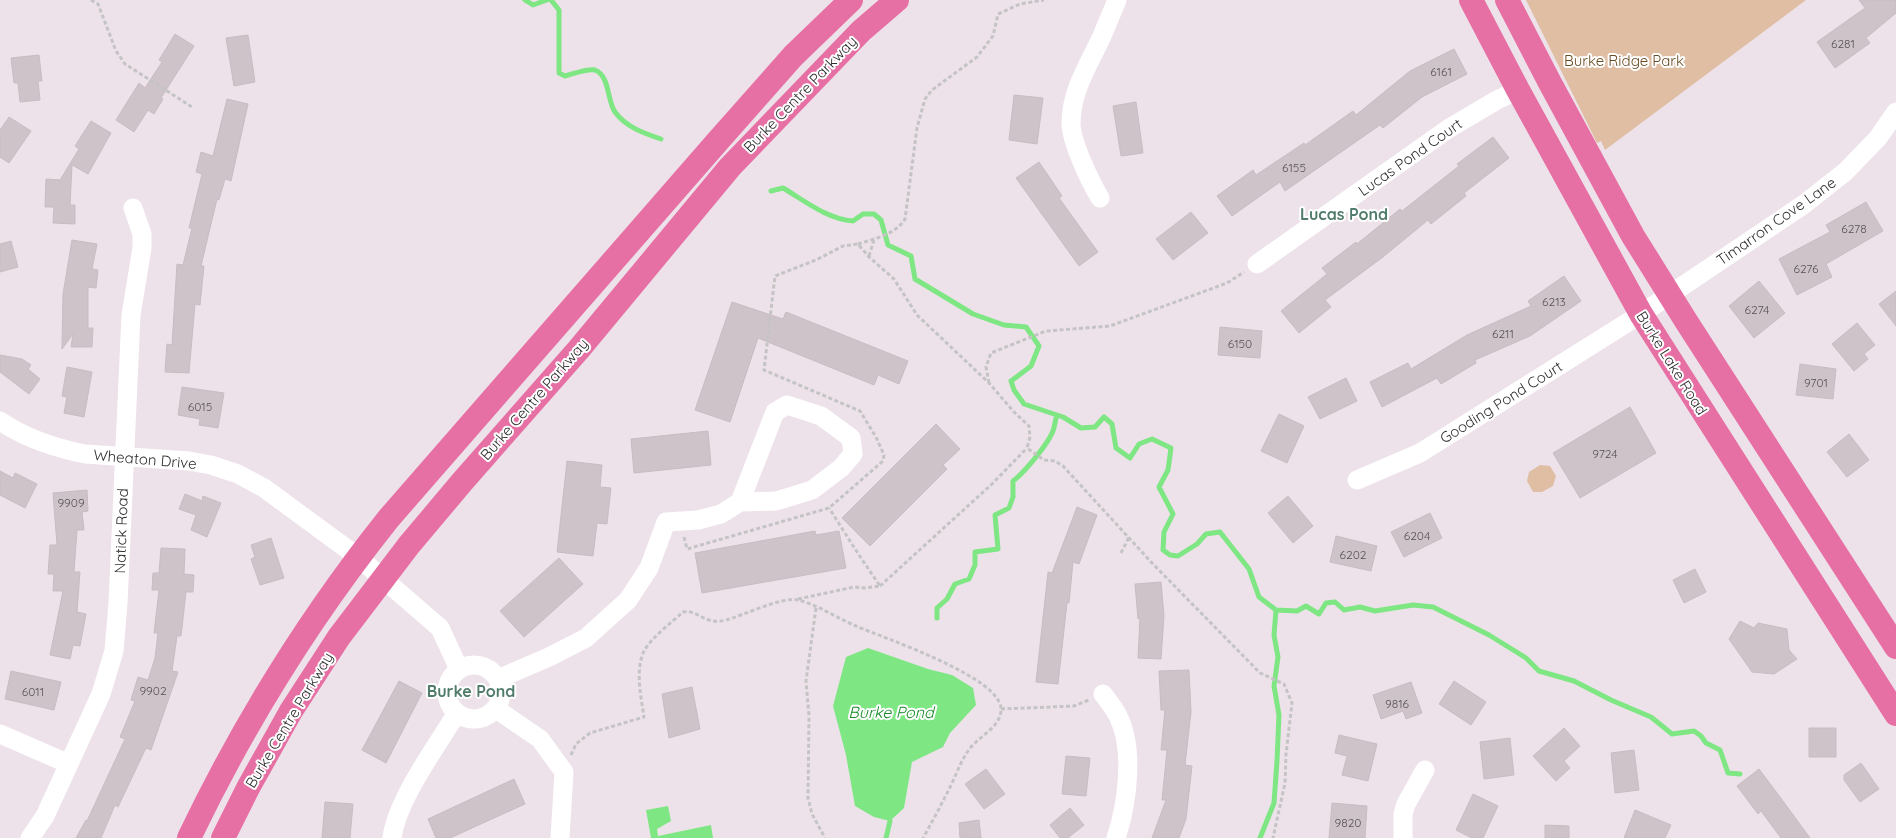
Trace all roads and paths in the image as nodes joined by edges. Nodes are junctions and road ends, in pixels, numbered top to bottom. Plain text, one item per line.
1 (91, 0) edge
2 (851, 0) edge
3 (897, 0) edge
4 (1044, 0) edge
5 (1117, 0) edge
6 (1471, 0) edge
7 (1508, 0) edge
8 (1518, 90) junction
9 (192, 107) dead end
10 (1896, 112) edge
11 (1100, 198) dead end
12 (133, 208) dead end
13 (874, 240) junction
14 (858, 244) junction
15 (869, 257) junction
16 (1257, 264) joint
17 (1669, 294) junction
18 (1641, 314) junction
19 (989, 383) junction
20 (0, 421) edge
21 (1027, 448) junction
22 (124, 457) junction
23 (1357, 480) dead end
24 (740, 502) junction
25 (829, 508) junction
26 (680, 522) junction
27 (1129, 536) junction
28 (1121, 553) dead end
29 (358, 557) junction
30 (383, 577) junction
31 (880, 586) junction
32 (796, 599) junction
33 (816, 608) junction
34 (1896, 647) edge
35 (460, 669) junction
36 (498, 679) junction
37 (1103, 694) joint
38 (496, 709) junction
39 (1001, 709) junction
40 (456, 714) junction
41 (1896, 714) edge
42 (0, 734) edge
43 (69, 764) junction
44 (1425, 770) dead end
45 (564, 772) junction
46 (30, 838) edge
47 (189, 838) edge
48 (224, 838) edge
49 (392, 838) edge
50 (560, 838) edge
51 (825, 838) edge
52 (923, 838) edge
53 (1116, 838) edge
54 (1273, 838) edge
55 (1403, 838) edge

1 - 9 path
2 - 29 main road, Burke Centre Parkway
3 - 30 main road, Burke Centre Parkway
4 - 13 path
5 - 11 street
6 - 8 main road, Burke Lake Road
7 - 17 main road
8 - 16 street, Lucas Pond Court
8 - 18 main road, Burke Lake Road
10 - 17 street, Timarron Cove Lane
12 - 22 street, Natick Road
13 - 14 path
13 - 15 path
14 - 15 path
14 - 25 path
15 - 19 path
16 - 19 path
17 - 18 street, Timarron Cove Lane
17 - 34 main road
18 - 23 street, Gooding Pond Court
18 - 41 main road, Burke Lake Road
19 - 21 path
20 - 22 street, Wheaton Drive
21 - 27 path
21 - 31 path
22 - 29 street, Wheaton Drive
22 - 43 street, Natick Road
24 - 24 street
24 - 26 street
25 - 26 path
25 - 31 path
26 - 36 street
27 - 28 path
27 - 54 path
29 - 30 street, Wheaton Drive
29 - 47 main road, Burke Centre Parkway
30 - 35 street, Wheaton Drive
30 - 48 main road, Burke Centre Parkway
31 - 32 path
32 - 33 path
32 - 45 path
33 - 39 path
33 - 51 path
35 - 36 street
35 - 40 street
36 - 38 street
37 - 39 path
37 - 53 street
38 - 40 street
38 - 45 street
39 - 52 path
40 - 49 street
42 - 43 street
43 - 46 street, Natick Road
44 - 55 street
45 - 50 street

